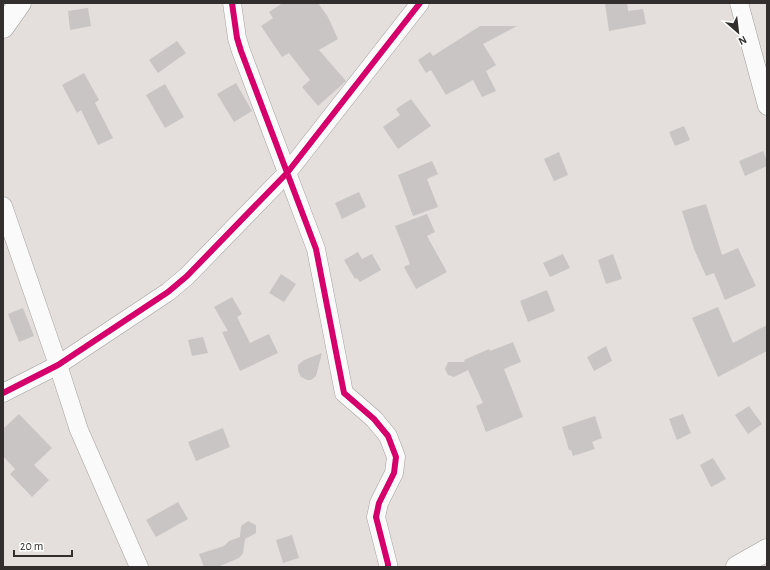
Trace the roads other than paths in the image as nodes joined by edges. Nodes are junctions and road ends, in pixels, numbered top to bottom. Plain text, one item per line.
1 (20, 3) edge
2 (232, 3) edge
3 (420, 3) edge
4 (739, 3) edge
5 (3, 27) edge
6 (767, 106) edge
7 (287, 173) junction
8 (3, 206) edge
9 (58, 365) junction
10 (3, 393) edge
11 (767, 550) edge
12 (139, 567) edge
13 (388, 567) edge
14 (737, 567) edge

1 - 5 main road
2 - 7 street
3 - 7 street
4 - 6 street
7 - 9 street
7 - 13 street
8 - 9 street
9 - 10 street
9 - 12 street
11 - 14 main road

